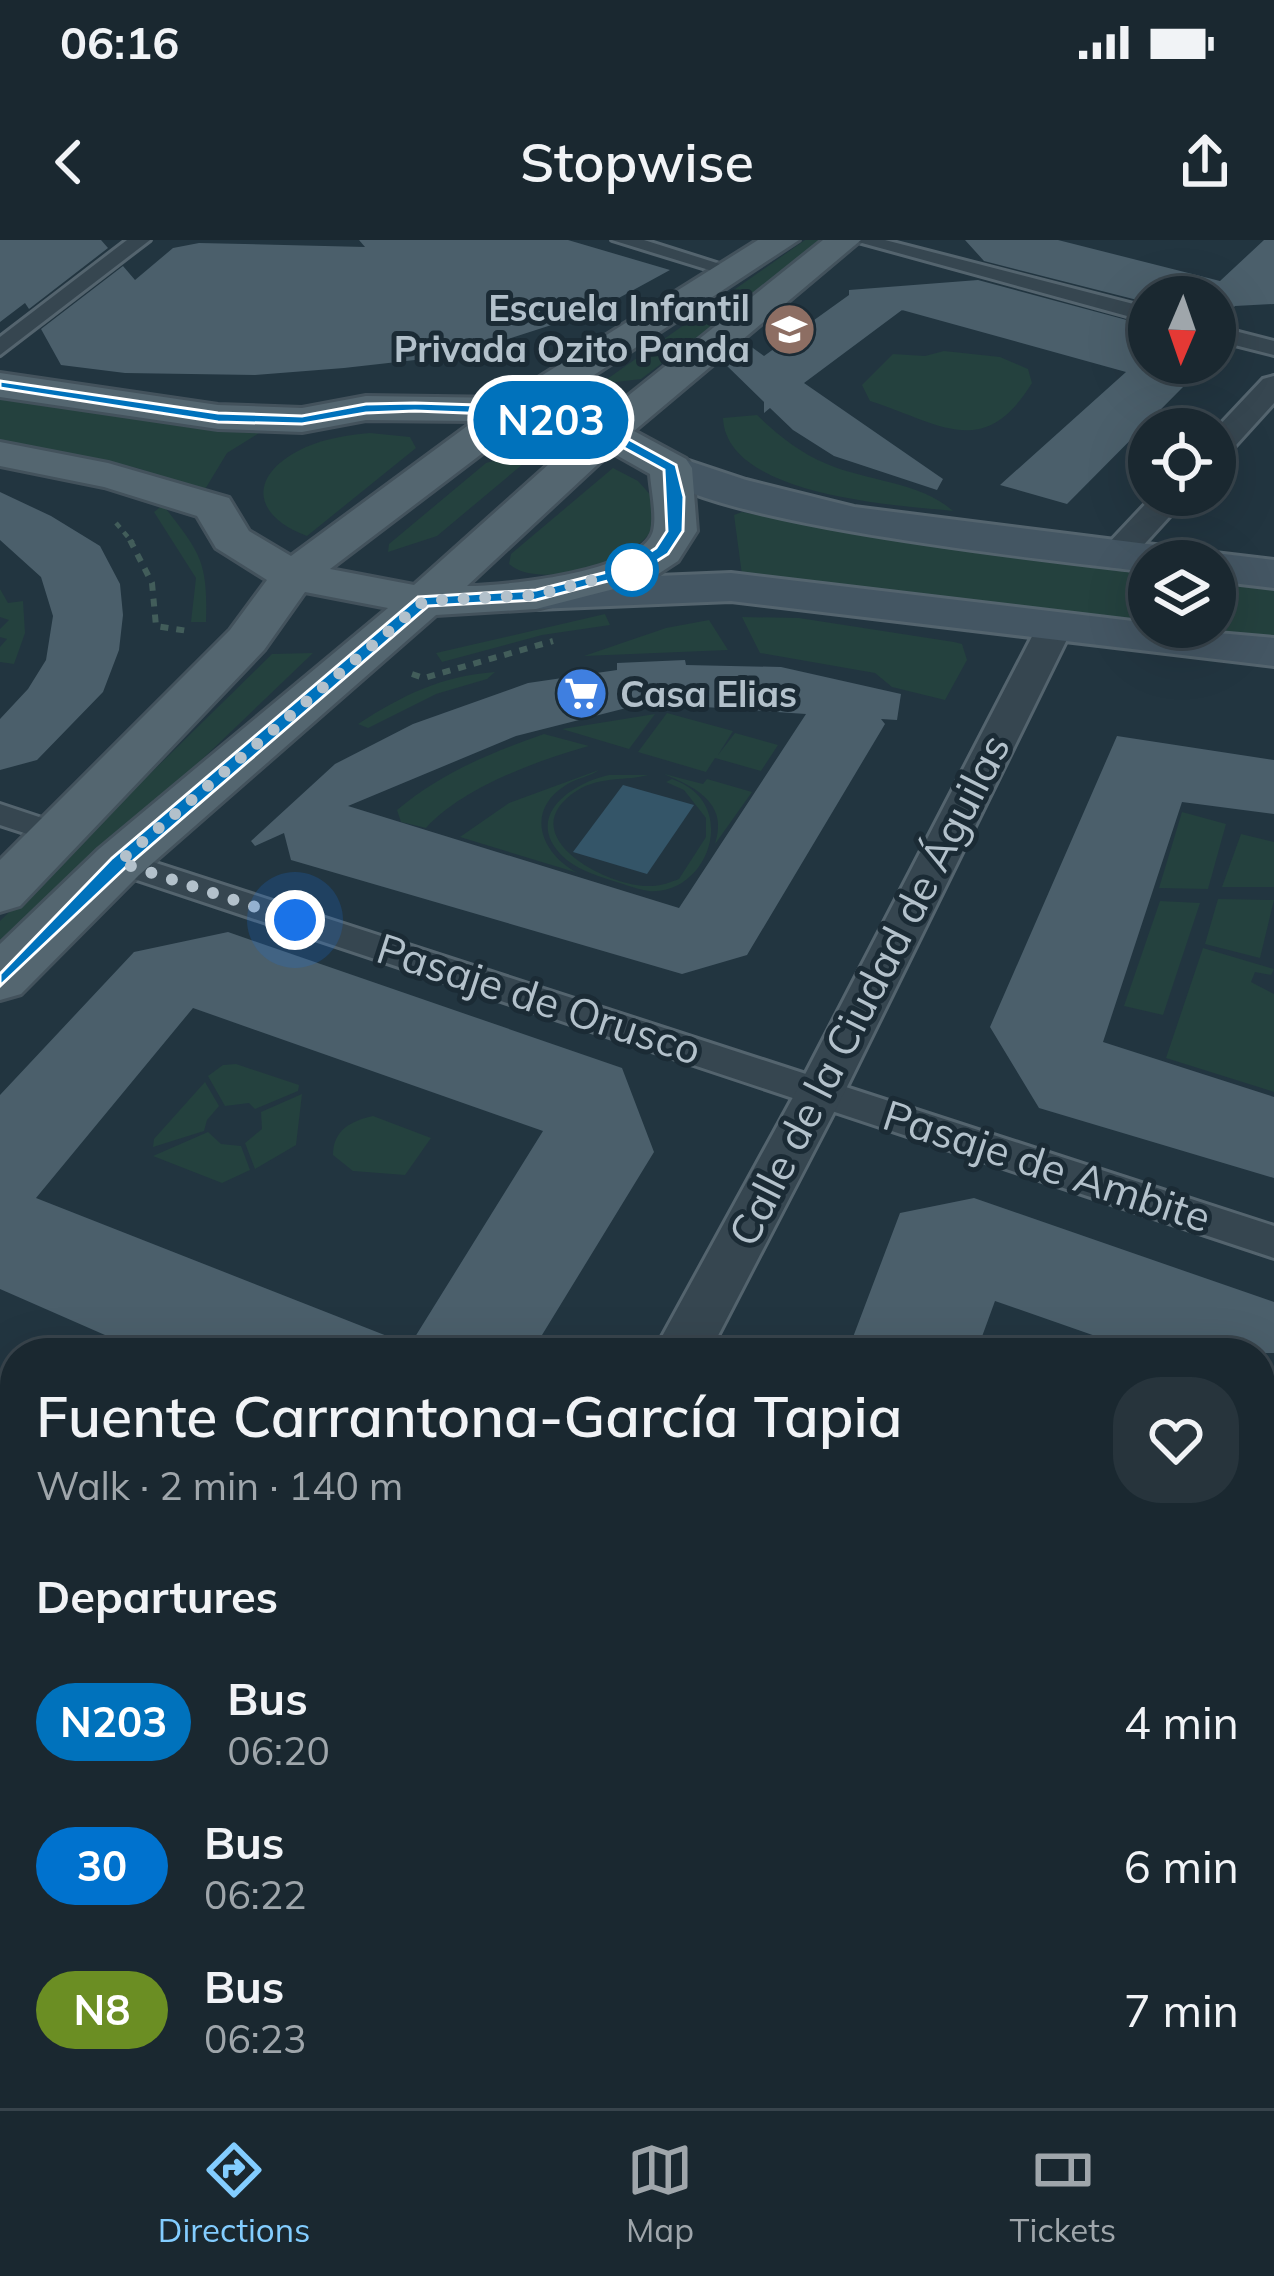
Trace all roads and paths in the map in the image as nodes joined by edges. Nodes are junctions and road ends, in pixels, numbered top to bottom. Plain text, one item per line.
1 (140, 240) edge
2 (622, 240) edge
3 (782, 240) edge
4 (844, 240) edge
5 (861, 240) edge
6 (735, 272) junction
7 (1128, 310) edge
8 (1236, 338) edge
9 (0, 348) edge
10 (1274, 348) edge
11 (0, 385) edge
12 (1274, 385) edge
13 (514, 410) junction
14 (302, 420) junction
15 (1236, 426) edge
16 (607, 433) junction
17 (0, 454) edge
18 (671, 468) junction
19 (234, 479) junction
20 (1153, 516) edge
21 (1118, 554) junction
22 (1128, 555) edge
23 (1236, 569) edge
24 (1274, 574) edge
25 (293, 576) junction
26 (536, 595) junction
27 (424, 601) junction
28 (1055, 626) junction
29 (1274, 652) edge
30 (0, 814) edge
31 (62, 835) junction
32 (119, 862) junction
33 (0, 893) edge
34 (0, 979) edge
35 (821, 1091) junction
36 (1274, 1241) edge
37 (689, 1338) edge

1 - 9 street
2 - 6 street
3 - 6 main road
4 - 16 main road
5 - 7 street
6 - 13 main road
8 - 10 street
11 - 14 main road
12 - 15 street
13 - 14 main road
13 - 16 main road
13 - 25 main road
14 - 19 main road
16 - 18 main road
16 - 27 main road
17 - 19 main road
18 - 21 main road
18 - 26 main road
19 - 25 main road
20 - 21 street
21 - 22 main road
23 - 24 main road
25 - 27 main road
25 - 31 main road
26 - 27 main road
26 - 28 main road
27 - 32 main road
28 - 29 main road
28 - 35 street, Calle de la Ciudad de Águilas
30 - 31 street
31 - 33 main road
32 - 34 main road
32 - 35 street, Pasaje de Orusco
35 - 36 street, Pasaje de Ambite
35 - 37 street, Calle de la Ciudad de Águilas

